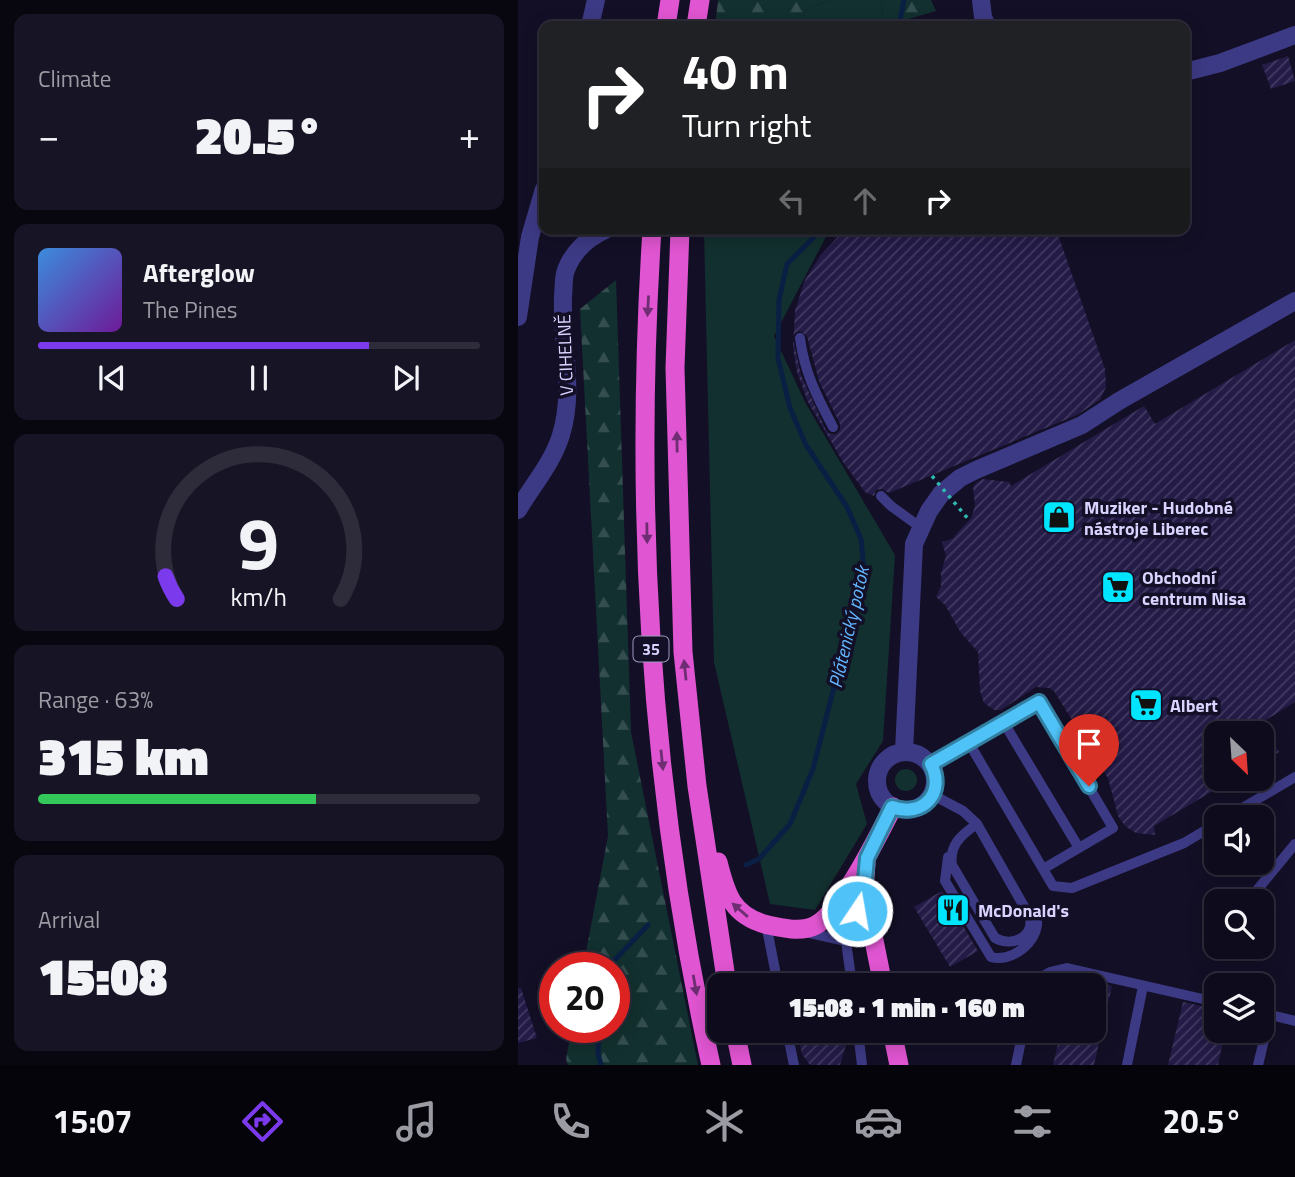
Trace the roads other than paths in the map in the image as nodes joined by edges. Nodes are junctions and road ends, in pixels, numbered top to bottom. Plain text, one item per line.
1 (596, 0) edge
2 (670, 0) edge
3 (700, 0) edge
4 (981, 0) edge
5 (591, 21) edge
6 (667, 21) edge
7 (697, 21) edge
8 (985, 21) edge
9 (1295, 35) edge
10 (1190, 71) edge
11 (539, 202) edge
12 (597, 235) edge
13 (652, 235) edge
14 (680, 235) edge
15 (524, 239) edge
16 (1295, 301) edge
17 (518, 317) edge
18 (800, 338) dead end
19 (833, 426) dead end
20 (524, 486) edge
21 (881, 496) dead end
22 (518, 510) edge
23 (920, 527) junction
24 (1004, 723) junction
25 (969, 743) junction
26 (904, 751) junction
27 (931, 764) junction
28 (1295, 777) edge
29 (697, 786) junction
30 (933, 795) junction
31 (1247, 805) edge
32 (892, 807) junction
33 (976, 824) junction
34 (1204, 831) edge
35 (1295, 844) edge
36 (953, 847) junction
37 (1079, 848) junction
38 (867, 858) junction
39 (1043, 869) junction
40 (1258, 889) edge
41 (864, 891) junction
42 (1026, 907) junction
43 (766, 924) junction
44 (795, 930) junction
45 (846, 941) junction
46 (725, 973) edge
47 (776, 973) edge
48 (850, 973) edge
49 (881, 973) edge
50 (1048, 973) edge
51 (1088, 973) edge
52 (1106, 977) edge
53 (1143, 986) junction
54 (1204, 1000) edge
55 (1274, 1016) edge
56 (1295, 1021) edge
57 (737, 1043) edge
58 (789, 1043) edge
59 (859, 1043) edge
60 (894, 1043) edge
61 (1021, 1043) edge
62 (1261, 1043) edge
63 (711, 1065) edge
64 (742, 1065) edge
65 (794, 1065) edge
66 (862, 1065) edge
67 (899, 1065) edge
68 (1016, 1065) edge
69 (1127, 1065) edge
70 (1258, 1065) edge

1 - 5 street
2 - 6 highway
3 - 7 highway
4 - 8 street
9 - 10 street
11 - 15 street
12 - 20 street, V CIHELNĚ
13 -> 63 highway, 35
29 -> 14 highway, 35
15 - 17 street
16 - 23 street
18 - 19 lane
20 - 22 street, V CIHELNĚ
21 - 23 lane
23 - 26 street
24 - 25 lane
24 - 37 lane
24 - 37 lane
25 - 27 lane
25 - 39 lane
26 - 27 street
26 - 32 street
27 - 30 street
28 - 31 lane
43 -> 29 highway
29 - 46 highway, 35
30 - 32 street
30 - 33 lane
32 - 38 highway
33 - 36 lane
33 - 42 lane
34 - 39 lane
35 - 40 lane
36 - 42 lane
36 - 42 lane
37 - 39 lane
38 - 41 highway
38 - 44 highway
41 - 45 lane
41 - 49 highway
43 - 44 highway
43 - 47 lane
44 - 45 lane
45 - 48 lane
50 - 51 lane
52 - 53 lane
53 - 54 lane
53 - 69 lane
55 - 56 lane
57 - 64 highway
58 - 65 lane
59 - 66 lane
60 - 67 highway
61 - 68 lane
62 - 70 lane

